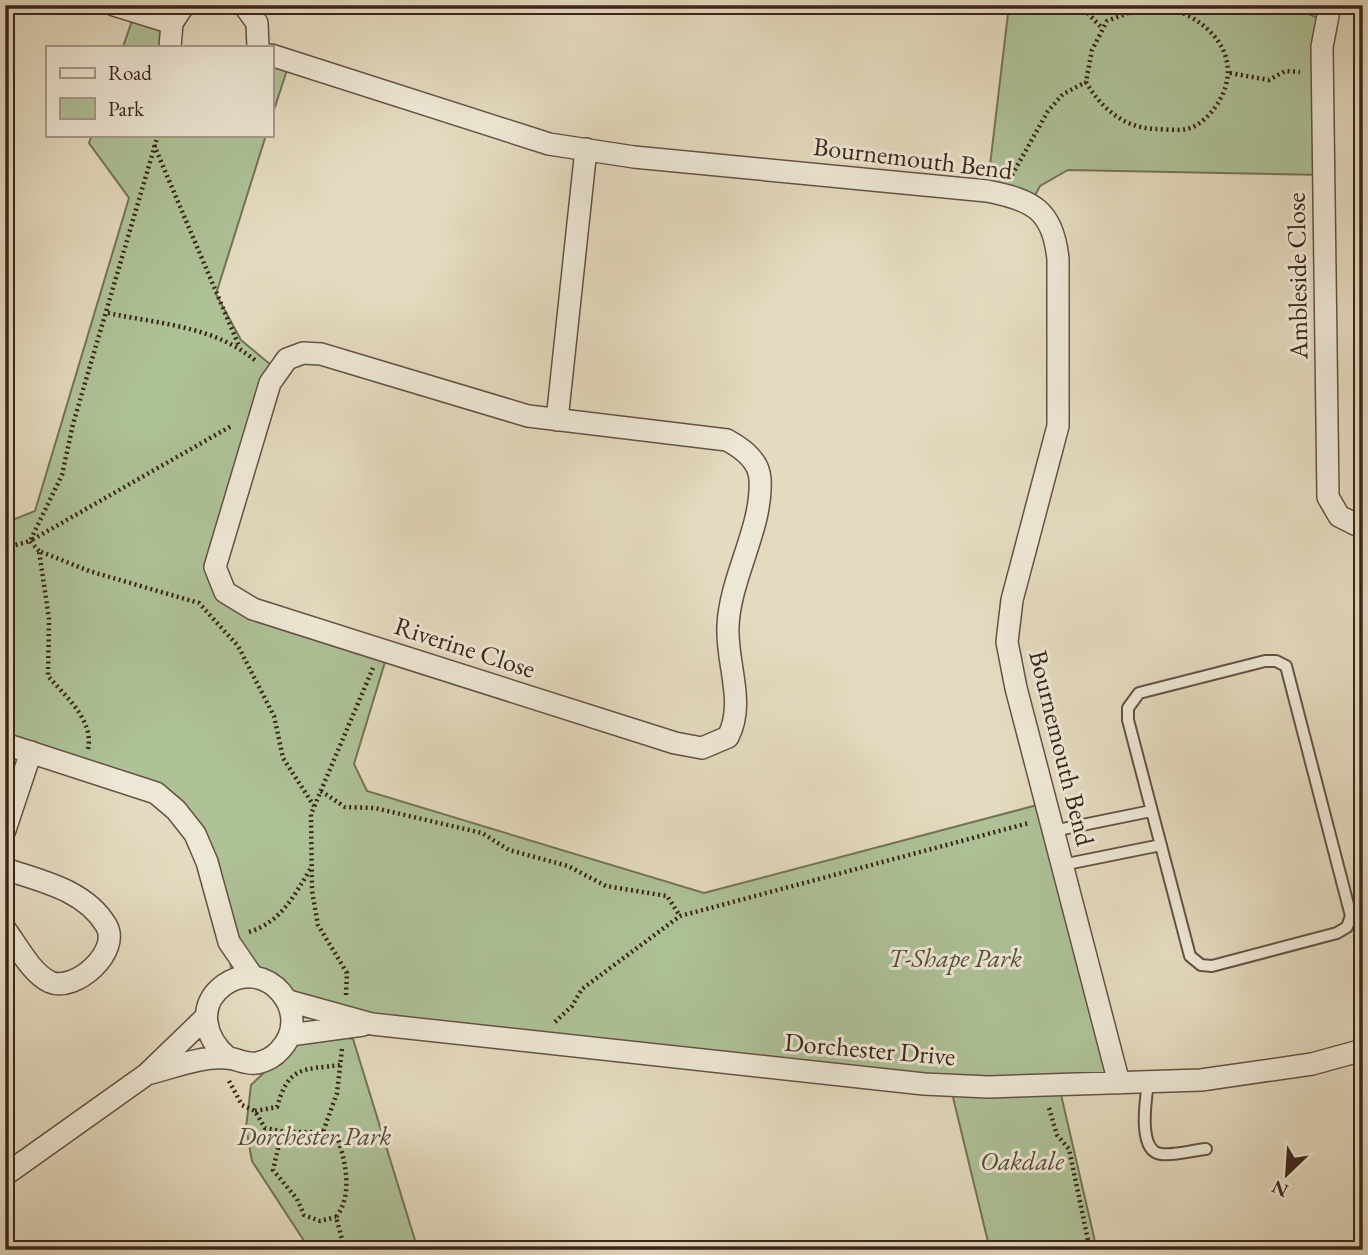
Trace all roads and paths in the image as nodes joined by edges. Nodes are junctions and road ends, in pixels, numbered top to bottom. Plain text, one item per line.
1 (114, 5) edge
2 (184, 5) edge
3 (244, 5) edge
4 (1080, 5) edge
5 (1152, 5) edge
6 (1330, 5) edge
7 (172, 23) junction
8 (1101, 28) junction
9 (170, 46) edge
10 (258, 46) edge
11 (273, 56) edge
12 (1230, 73) junction
13 (1323, 73) junction
14 (1086, 82) junction
15 (157, 136) edge
16 (153, 144) junction
17 (586, 149) junction
18 (1012, 196) junction
19 (108, 313) junction
20 (239, 346) junction
21 (273, 376) junction
22 (262, 408) junction
23 (556, 420) junction
24 (1363, 528) edge
25 (30, 541) junction
26 (5, 548) edge
27 (39, 551) junction
28 (379, 649) junction
29 (5, 744) edge
30 (31, 752) junction
31 (83, 768) junction
32 (321, 791) junction
33 (314, 806) junction
34 (1151, 811) junction
35 (1051, 825) junction
36 (5, 830) edge
37 (1161, 845) junction
38 (1062, 865) junction
39 (312, 867) junction
40 (5, 869) edge
41 (680, 916) junction
42 (5, 929) edge
43 (228, 940) junction
44 (253, 977) junction
45 (219, 988) junction
46 (289, 1001) junction
47 (206, 1017) junction
48 (345, 1023) junction
49 (290, 1035) junction
50 (534, 1042) junction
51 (1363, 1050) edge
52 (227, 1057) junction
53 (341, 1065) junction
54 (147, 1074) junction
55 (1148, 1082) junction
56 (1119, 1083) junction
57 (1046, 1085) junction
58 (255, 1111) junction
59 (286, 1132) junction
60 (323, 1132) junction
61 (1206, 1149) dead end
62 (5, 1175) edge
63 (336, 1217) junction
64 (345, 1250) edge
65 (1090, 1250) edge

1 - 7 street
2 - 7 street
3 - 10 street
4 - 8 path
5 - 8 path
5 - 12 path
6 - 13 street, Ambleside Close
7 - 9 street
8 - 14 path
11 - 17 street, Bournemouth Bend
12 - 13 path
12 - 14 path
13 - 24 street, Ambleside Close
14 - 18 path
15 - 16 path
16 - 19 path
16 - 20 path
17 - 18 street, Bournemouth Bend
17 - 23 street
18 - 35 street, Bournemouth Bend
19 - 20 path
19 - 25 path
20 - 21 path
21 - 22 street, Riverine Close
21 - 23 street, Riverine Close
22 - 25 path
22 - 28 street, Riverine Close
23 - 28 street, Riverine Close
25 - 26 path
25 - 27 path
27 - 31 path
27 - 33 path
28 - 32 path
29 - 30 street
30 - 31 street
30 - 36 street
31 - 43 street
32 - 33 path
32 - 41 path
33 - 39 path
34 - 35 lane
34 - 37 lane
34 - 37 lane
35 - 38 street, Bournemouth Bend
35 - 41 path
37 - 38 lane
38 - 56 street, Bournemouth Bend
39 - 43 path
39 - 48 path
40 - 42 street
41 - 50 path
43 - 44 street
43 - 45 street
44 - 45 street
44 - 46 street
45 - 47 street
46 - 48 street, Dorchester Drive
46 - 49 street
47 - 52 street
47 - 54 street
48 - 49 street, Dorchester Drive
48 - 50 street, Dorchester Drive
48 - 53 path
49 - 52 street
50 - 57 street, Dorchester Drive
51 - 55 street, Dorchester Drive
52 - 54 street
52 - 58 path
53 - 58 path
53 - 60 path
54 - 62 street
55 - 56 street, Dorchester Drive
55 - 61 lane
56 - 57 street, Dorchester Drive
57 - 65 path
58 - 59 path
59 - 60 path
59 - 63 path
60 - 63 path
63 - 64 path

